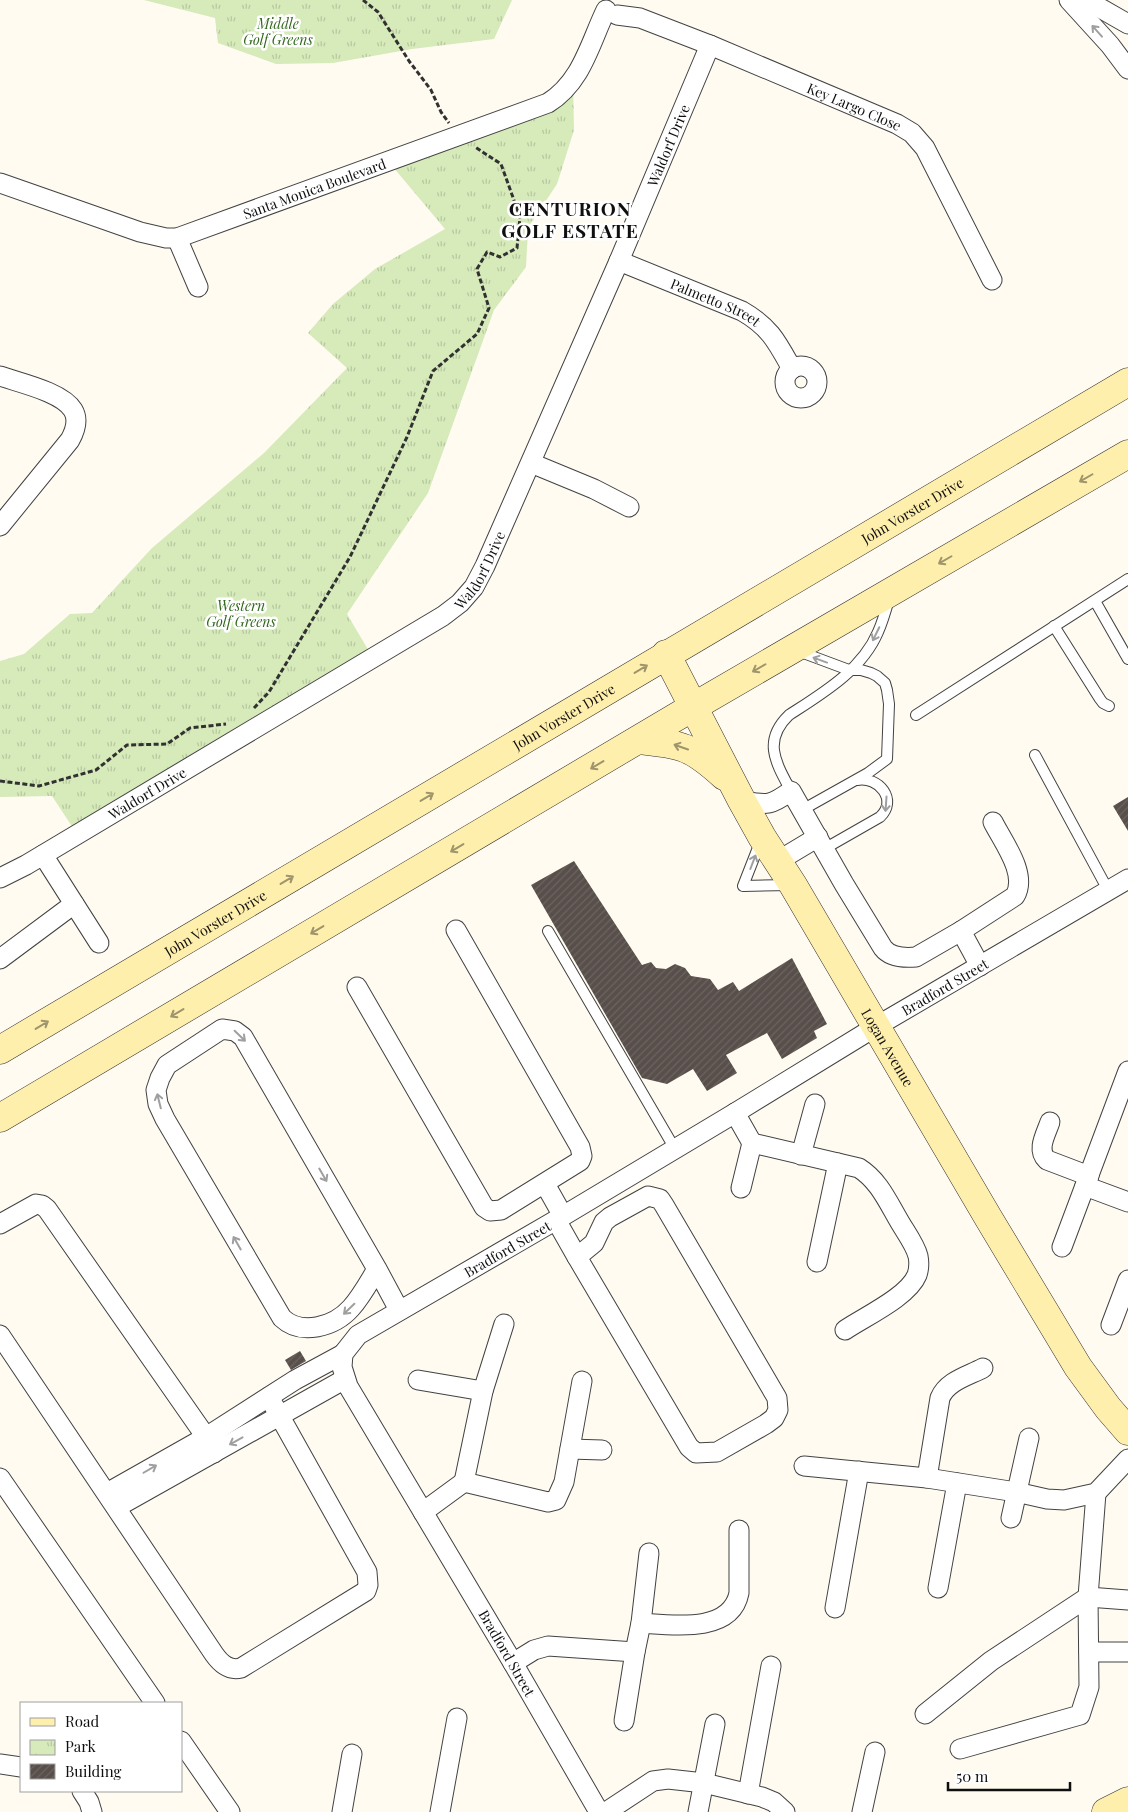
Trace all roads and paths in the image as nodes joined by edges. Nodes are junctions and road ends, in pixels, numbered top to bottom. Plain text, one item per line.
1 (363, 0) edge
2 (1069, 0) edge
3 (1079, 0) edge
4 (615, 8) edge
5 (1128, 24) edge
6 (710, 45) junction
7 (1127, 64) edge
8 (458, 136) junction
9 (0, 183) edge
10 (177, 238) junction
11 (619, 261) junction
12 (992, 280) dead end
13 (198, 287) dead end
14 (792, 369) dead end
15 (0, 376) edge
16 (1128, 382) edge
17 (1128, 454) edge
18 (531, 463) junction
19 (629, 506) dead end
20 (0, 526) edge
21 (1128, 580) edge
22 (892, 591) junction
23 (1095, 601) junction
24 (1054, 626) junction
25 (792, 649) junction
26 (666, 654) junction
27 (1128, 660) edge
28 (849, 670) junction
29 (1110, 706) dead end
30 (693, 707) junction
31 (251, 710) dead end
32 (916, 715) dead end
33 (231, 724) dead end
34 (639, 740) junction
35 (1035, 755) dead end
36 (0, 781) edge
37 (854, 781) junction
38 (792, 791) junction
39 (738, 793) junction
40 (802, 810) junction
41 (992, 822) dead end
42 (762, 837) junction
43 (821, 843) junction
44 (43, 855) junction
45 (778, 861) junction
46 (0, 878) edge
47 (1128, 879) edge
48 (793, 884) junction
49 (1108, 890) junction
50 (74, 904) junction
51 (456, 930) dead end
52 (548, 931) dead end
53 (961, 932) junction
54 (99, 943) dead end
55 (0, 959) edge
56 (980, 966) junction
57 (357, 987) dead end
58 (877, 1026) junction
59 (0, 1050) edge
60 (1128, 1071) edge
61 (815, 1104) dead end
62 (735, 1113) junction
63 (0, 1118) edge
64 (1050, 1122) dead end
65 (752, 1143) junction
66 (675, 1149) junction
67 (801, 1155) junction
68 (838, 1163) junction
69 (1087, 1181) junction
70 (545, 1184) junction
71 (741, 1188) dead end
72 (1128, 1202) edge
73 (559, 1218) junction
74 (0, 1224) edge
75 (1062, 1247) dead end
76 (577, 1257) junction
77 (817, 1262) dead end
78 (377, 1270) junction
79 (1128, 1280) edge
80 (399, 1310) junction
81 (504, 1324) dead end
82 (1112, 1325) dead end
83 (845, 1330) dead end
84 (0, 1335) edge
85 (343, 1354) junction
86 (983, 1368) dead end
87 (345, 1379) junction
88 (418, 1380) dead end
89 (582, 1382) dead end
90 (483, 1391) junction
91 (269, 1397) junction
92 (279, 1418) junction
93 (1128, 1431) edge
94 (1028, 1438) dead end
95 (210, 1445) junction
96 (570, 1449) junction
97 (602, 1450) dead end
98 (1128, 1459) edge
99 (804, 1466) dead end
100 (859, 1471) junction
101 (927, 1478) junction
102 (464, 1482) junction
103 (1, 1483) edge
104 (957, 1483) junction
105 (1016, 1492) junction
106 (1096, 1493) junction
107 (112, 1500) junction
108 (423, 1512) junction
109 (1011, 1518) dead end
110 (739, 1530) dead end
111 (649, 1553) dead end
112 (938, 1588) dead end
113 (1088, 1598) junction
114 (1128, 1600) edge
115 (834, 1608) dead end
116 (641, 1624) junction
117 (635, 1652) junction
118 (1089, 1652) junction
119 (1128, 1652) edge
120 (513, 1663) junction
121 (771, 1666) dead end
122 (154, 1702) edge
123 (925, 1714) dead end
124 (457, 1718) dead end
125 (624, 1721) dead end
126 (715, 1724) dead end
127 (182, 1742) edge
128 (960, 1748) dead end
129 (875, 1752) dead end
130 (352, 1754) dead end
131 (0, 1764) edge
132 (20, 1767) edge
133 (704, 1783) junction
134 (83, 1792) edge
135 (748, 1794) junction
136 (1128, 1801) edge
137 (92, 1812) edge
138 (230, 1812) edge
139 (342, 1812) edge
140 (440, 1812) edge
141 (599, 1812) edge
142 (606, 1812) edge
143 (698, 1812) edge
144 (785, 1812) edge
145 (862, 1812) edge
146 (1106, 1812) edge

1 - 8 path
7 -> 2 street
3 - 5 street
4 - 6 street, Key Largo Close
4 - 8 street, Santa Monica Boulevard
6 - 11 street, Waldorf Drive
6 - 12 street, Key Largo Close
8 - 10 street, Santa Monica Boulevard
8 - 31 path
9 - 10 street, Santa Monica Boulevard
10 - 13 street
11 - 14 street, Palmetto Street
11 - 18 street, Waldorf Drive
15 - 20 street
16 - 26 main road, John Vorster Drive
17 -> 22 main road
18 - 19 street
18 - 44 street, Waldorf Drive
21 - 23 lane
22 - 25 main road
22 -> 28 lane
23 - 24 lane
23 - 27 lane
24 - 29 lane
24 - 32 lane
28 -> 25 lane
25 -> 30 main road
26 - 30 main road, Logan Avenue
59 -> 26 main road, John Vorster Drive
28 - 37 lane
28 - 38 lane
30 - 34 main road
30 - 39 main road, Logan Avenue
33 - 36 path
39 -> 34 main road
34 -> 63 main road
35 - 49 lane
37 - 40 lane
37 -> 43 lane
38 - 39 street
38 - 40 street
39 - 42 main road, Logan Avenue
40 - 43 street
41 - 53 street
42 - 45 main road, Logan Avenue
48 -> 42 lane
43 - 45 street
43 - 53 street
44 - 46 street, Waldorf Drive
44 - 50 street
45 - 48 main road, Logan Avenue
47 - 49 street, Bradford Street
48 - 58 main road, Logan Avenue
49 - 56 street, Bradford Street
50 - 54 street
50 - 55 street
51 - 70 street
52 - 66 lane
53 - 56 street
56 - 58 street, Bradford Street
57 - 70 street
58 - 62 street, Bradford Street
58 - 93 main road, Logan Avenue
60 - 69 street
61 - 67 street
62 - 65 street
62 - 66 street, Bradford Street
64 - 69 street
65 - 67 street
65 - 71 street
66 - 73 street, Bradford Street
67 - 68 street
68 - 77 street
68 - 83 street
69 - 72 street
69 - 75 street
70 - 73 street
73 - 76 street
73 - 80 street, Bradford Street
74 - 95 street
76 - 76 street
78 -> 78 street
78 - 80 street
79 - 82 street
80 - 85 street, Bradford Street
81 - 90 street
84 - 107 street
85 - 87 street, Bradford Street
85 - 91 street
86 - 101 street
87 - 92 street
87 - 108 street, Bradford Street
88 - 90 street
89 - 96 street
90 - 102 street
91 - 92 street
91 - 95 street
92 -> 95 street
92 - 107 street
94 - 105 street
95 - 107 street
96 - 97 street
96 - 102 street
98 - 106 street
99 - 100 street
100 - 101 street
100 - 115 street
101 - 104 street
102 - 108 street
103 - 122 street
104 - 105 street
104 - 112 street
105 - 106 street
105 - 109 street
106 - 113 street
108 - 120 street, Bradford Street
110 - 116 street
111 - 116 street
113 - 114 street
113 - 118 street
113 - 123 street
116 - 117 street
117 - 120 street
117 - 125 street
118 - 119 street
118 - 128 street
120 - 141 street, Bradford Street
121 - 135 street
124 - 140 street
126 - 133 street
127 - 138 street
129 - 145 street
130 - 139 street
131 - 132 street
133 - 135 street
133 - 142 street
133 - 143 street
134 - 137 street
135 - 144 street
136 - 146 main road

